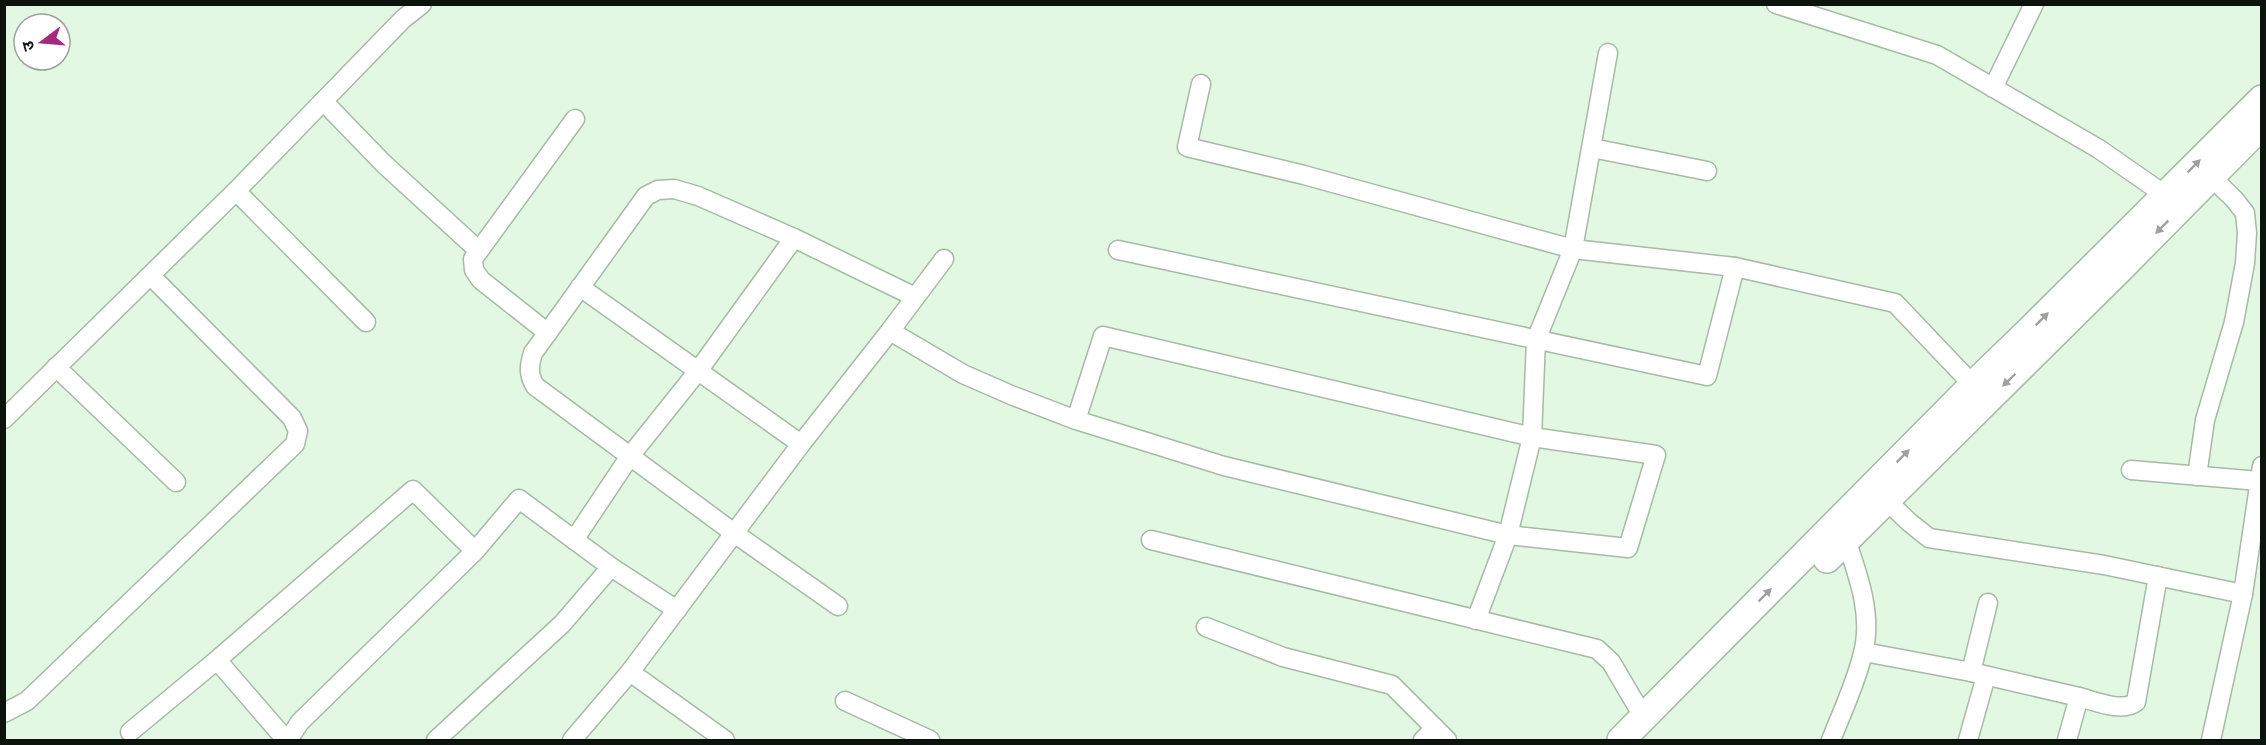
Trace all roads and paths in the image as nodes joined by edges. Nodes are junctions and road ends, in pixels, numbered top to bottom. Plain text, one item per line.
1 (422, 4) edge
2 (1776, 4) edge
3 (2034, 4) edge
4 (1608, 54) dead end
5 (1201, 84) dead end
6 (1993, 88) junction
7 (2262, 99) edge
8 (322, 101) junction
9 (575, 119) dead end
10 (2259, 133) edge
11 (1592, 148) junction
12 (1707, 171) dead end
13 (2211, 177) junction
14 (236, 191) junction
15 (2165, 195) junction
16 (794, 238) junction
17 (1574, 249) junction
18 (478, 250) junction
19 (1118, 250) dead end
20 (944, 259) dead end
21 (1735, 267) junction
22 (151, 276) junction
23 (580, 287) junction
24 (915, 297) junction
25 (366, 322) dead end
26 (890, 332) junction
27 (548, 333) junction
28 (1536, 340) junction
29 (56, 367) junction
30 (698, 371) junction
31 (1973, 385) junction
32 (4, 419) edge
33 (1076, 420) junction
34 (1532, 437) junction
35 (801, 444) junction
36 (630, 456) junction
37 (2131, 470) dead end
38 (2260, 474) edge
39 (2197, 476) junction
40 (176, 482) dead end
41 (1886, 500) junction
42 (734, 533) junction
43 (1508, 535) junction
44 (574, 540) junction
45 (1151, 540) dead end
46 (1846, 540) junction
47 (475, 551) junction
48 (611, 567) junction
49 (2158, 576) junction
50 (2243, 594) junction
51 (1988, 603) dead end
52 (838, 606) dead end
53 (677, 610) junction
54 (1476, 620) junction
55 (1206, 627) dead end
56 (1864, 651) junction
57 (216, 660) junction
58 (630, 672) junction
59 (1978, 674) junction
60 (2079, 697) junction
61 (845, 701) dead end
62 (4, 713) edge
63 (1645, 729) edge
64 (901, 735) edge
65 (1435, 736) edge
66 (128, 738) edge
67 (287, 741) edge
68 (436, 741) edge
69 (573, 741) edge
70 (725, 741) edge
71 (930, 741) edge
72 (1621, 741) edge
73 (1831, 741) edge
74 (1968, 741) edge
75 (2067, 741) edge
76 (2211, 741) edge

1 - 8 street
2 - 6 street
3 - 6 street
4 - 11 street
5 - 17 street
6 - 15 street
15 -> 7 highway
8 - 14 street
8 - 18 street
9 - 18 street
10 - 13 highway
11 - 12 street
11 - 17 street
13 - 39 street
13 -> 41 highway
14 - 22 street
14 - 25 street
31 -> 15 highway
16 - 23 street
16 - 24 street
16 - 30 street
17 - 21 street
17 - 28 street
18 - 27 street
19 - 28 street
20 - 24 street
21 - 28 street
21 - 31 street
22 - 29 street
22 - 62 street
23 - 27 street
23 - 30 street
24 - 26 street
26 - 33 street
26 - 35 street
27 - 36 street
28 - 34 street
29 - 32 street
29 - 40 street
30 - 35 street
30 - 36 street
63 -> 31 highway
33 - 34 street
33 - 43 street
34 - 43 street
34 - 43 street
35 - 42 street
36 - 42 street
36 - 44 street
37 - 39 street
38 - 39 street
38 - 50 street
41 - 46 highway
41 - 49 street
42 - 52 street
42 - 53 street
43 - 54 street
44 - 47 street
44 - 48 street
45 - 54 street
46 - 56 street
46 - 63 highway
47 - 57 street
47 - 67 street
48 - 53 street
48 - 68 street
49 - 50 street
49 - 60 street
50 - 76 street
51 - 59 street
53 - 58 street
54 - 63 street
55 - 65 street
56 - 59 street
56 - 73 street
57 - 66 street
57 - 67 street
58 - 69 street
58 - 70 street
59 - 60 street
59 - 74 street
60 - 75 street
61 - 64 street
63 - 72 highway
64 - 71 street

